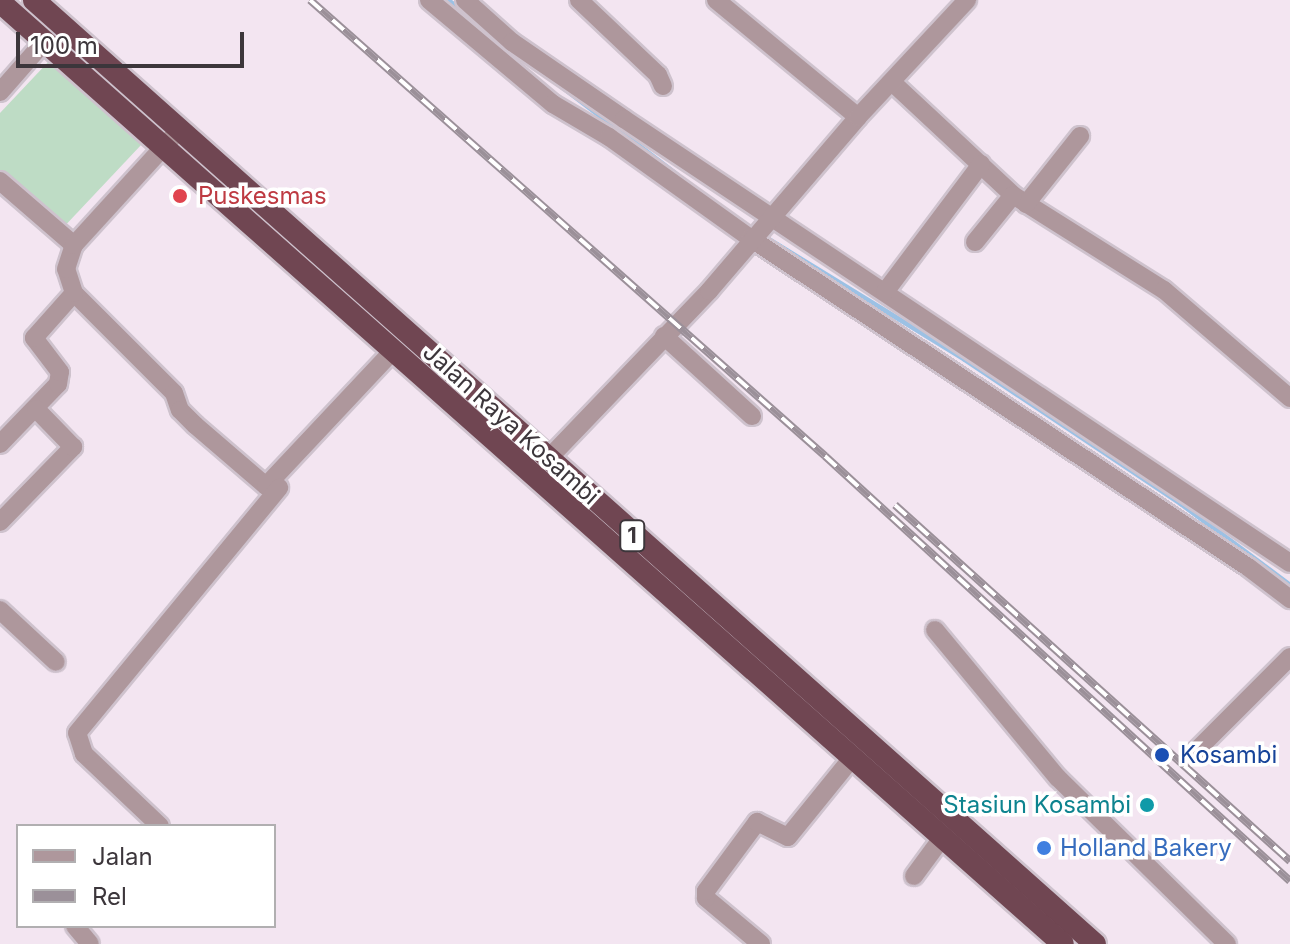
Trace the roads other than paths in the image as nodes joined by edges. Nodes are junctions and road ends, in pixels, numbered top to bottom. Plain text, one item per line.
1 (34, 0) edge
2 (429, 0) edge
3 (579, 0) edge
4 (716, 0) edge
5 (967, 0) edge
6 (0, 2) edge
7 (479, 19) edge
8 (44, 42) junction
9 (503, 49) junction
10 (893, 83) junction
11 (663, 86) dead end
12 (0, 92) edge
13 (858, 117) junction
14 (617, 128) junction
15 (178, 131) junction
16 (1080, 136) dead end
17 (161, 149) junction
18 (981, 164) junction
19 (0, 181) edge
20 (1020, 200) junction
21 (760, 228) junction
22 (975, 242) dead end
23 (74, 245) junction
24 (885, 292) junction
25 (74, 293) junction
26 (664, 336) junction
27 (392, 352) junction
28 (1290, 398) edge
29 (36, 409) junction
30 (752, 416) dead end
31 (0, 444) edge
32 (547, 460) junction
33 (279, 488) dead end
34 (0, 522) edge
35 (1290, 563) edge
36 (1290, 599) edge
37 (0, 610) edge
38 (935, 630) dead end
39 (1290, 657) edge
40 (56, 662) dead end
41 (1196, 751) dead end
42 (852, 758) junction
43 (158, 824) edge
44 (942, 838) junction
45 (914, 876) dead end
46 (77, 928) edge
47 (90, 944) edge
48 (761, 944) edge
49 (1063, 944) edge
50 (1095, 944) edge
51 (1227, 944) edge

1 - 15 highway, Jalan Raya Kosambi / 1
2 - 7 street
3 - 11 street
4 - 13 street
5 - 10 street
6 - 8 highway, Jalan Raya Kosambi / 1
7 - 9 street
8 - 12 street
8 - 17 highway, Jalan Raya Kosambi / 1
9 - 14 street
9 - 14 street
10 - 13 street
10 - 18 street
13 - 21 street
14 - 21 street
14 - 21 street
15 - 17 street
15 - 32 highway, Jalan Raya Kosambi / 1
16 - 20 street
17 - 23 street
17 - 27 highway, Jalan Raya Kosambi / 1
18 - 20 street
18 - 24 street
19 - 23 street
20 - 22 street
20 - 28 street
21 - 24 street
21 - 26 street
21 - 36 street
23 - 25 street
24 - 35 street
25 - 27 street
25 - 29 street
26 - 30 street
26 - 32 street
27 - 42 highway, Jalan Raya Kosambi / 1
29 - 31 street
29 - 34 street
32 - 50 highway, Jalan Raya Kosambi / 1
33 - 43 street
37 - 40 street
38 - 51 street
39 - 41 street
42 - 44 highway, Jalan Raya Kosambi / 1
42 - 48 street
44 - 45 street
44 - 49 highway, Jalan Raya Kosambi / 1
46 - 47 street

